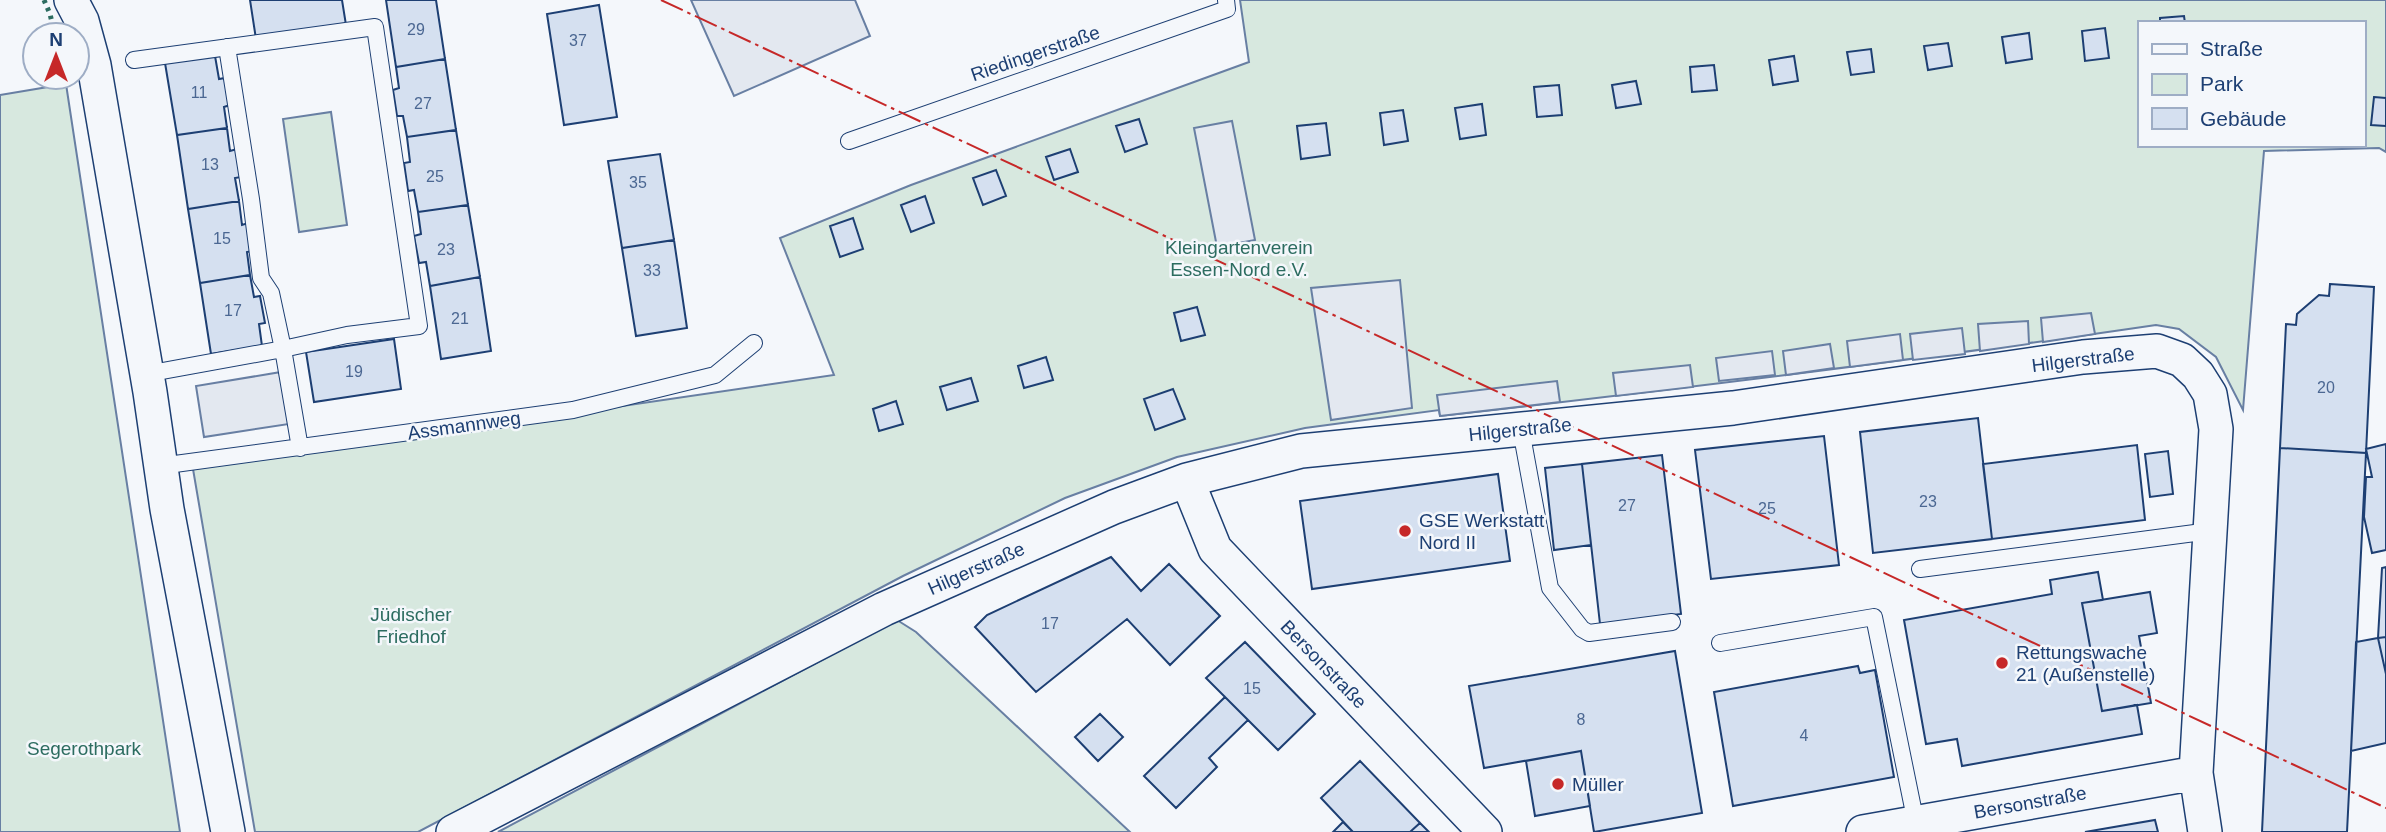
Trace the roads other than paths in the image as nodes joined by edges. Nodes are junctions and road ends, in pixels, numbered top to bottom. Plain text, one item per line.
1 (71, 0) edge
2 (1226, 0) edge
3 (227, 47) junction
4 (134, 60) dead end
5 (849, 141) dead end
6 (754, 343) dead end
7 (283, 349) junction
8 (146, 374) junction
9 (1521, 430) junction
10 (300, 448) junction
11 (160, 466) junction
12 (1187, 480) junction
13 (2210, 531) junction
14 (1920, 569) dead end
15 (1672, 622) dead end
16 (1720, 643) dead end
17 (2196, 773) junction
18 (1916, 823) junction
19 (228, 832) edge
20 (453, 832) edge
21 (1485, 832) edge
22 (1863, 832) edge
23 (2205, 832) edge

1 - 8 street
2 - 5 lane, Riedingerstraße
3 - 4 lane
3 - 7 lane
3 - 7 lane
6 - 10 lane, Assmannweg
7 - 8 lane
7 - 10 lane
8 - 11 street
9 - 12 street, Hilgerstraße
9 - 13 street, Hilgerstraße
9 - 15 lane
10 - 11 lane, Assmannweg
11 - 19 street
12 - 20 street, Hilgerstraße
12 - 21 street, Bersonstraße
13 - 14 lane
13 - 17 street, Hilgerstraße
16 - 18 lane
17 - 18 street, Bersonstraße
17 - 23 street, Hilgerstraße
18 - 22 street, Bersonstraße

